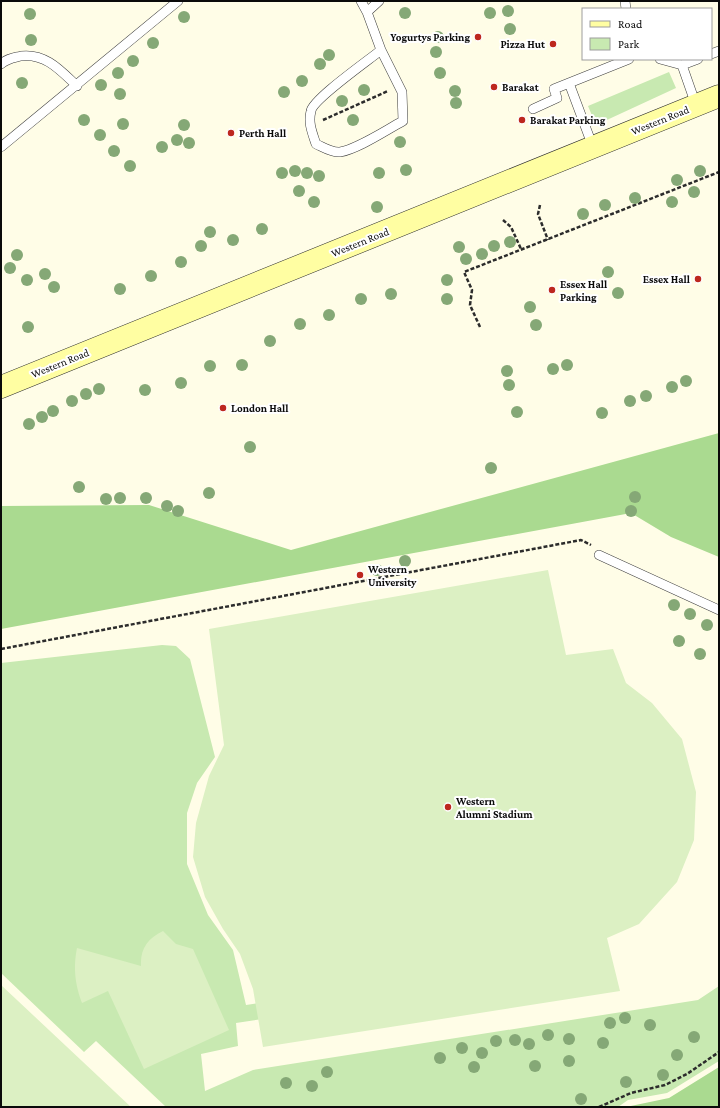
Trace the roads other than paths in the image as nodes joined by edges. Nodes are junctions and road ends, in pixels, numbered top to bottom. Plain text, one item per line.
1 (178, 1) edge
2 (361, 1) edge
3 (379, 1) edge
4 (367, 12) junction
5 (381, 50) junction
6 (626, 60) edge
7 (664, 60) edge
8 (695, 60) edge
9 (1, 64) edge
10 (682, 65) junction
11 (569, 83) junction
12 (77, 86) junction
13 (719, 96) edge
14 (696, 105) junction
15 (533, 109) dead end
16 (1, 147) edge
17 (593, 147) junction
18 (1, 387) edge
19 (599, 555) road end
20 (719, 610) edge

1 - 12 lane
2 - 4 lane
3 - 4 lane
4 - 5 lane
5 - 5 lane
6 - 11 lane
7 - 10 lane
8 - 10 lane
9 - 12 lane
10 - 14 lane
11 - 15 lane
11 - 17 lane
12 - 16 lane
13 - 14 main road, Western Road
14 - 17 main road, Western Road
17 - 18 main road, Western Road
19 - 20 lane

